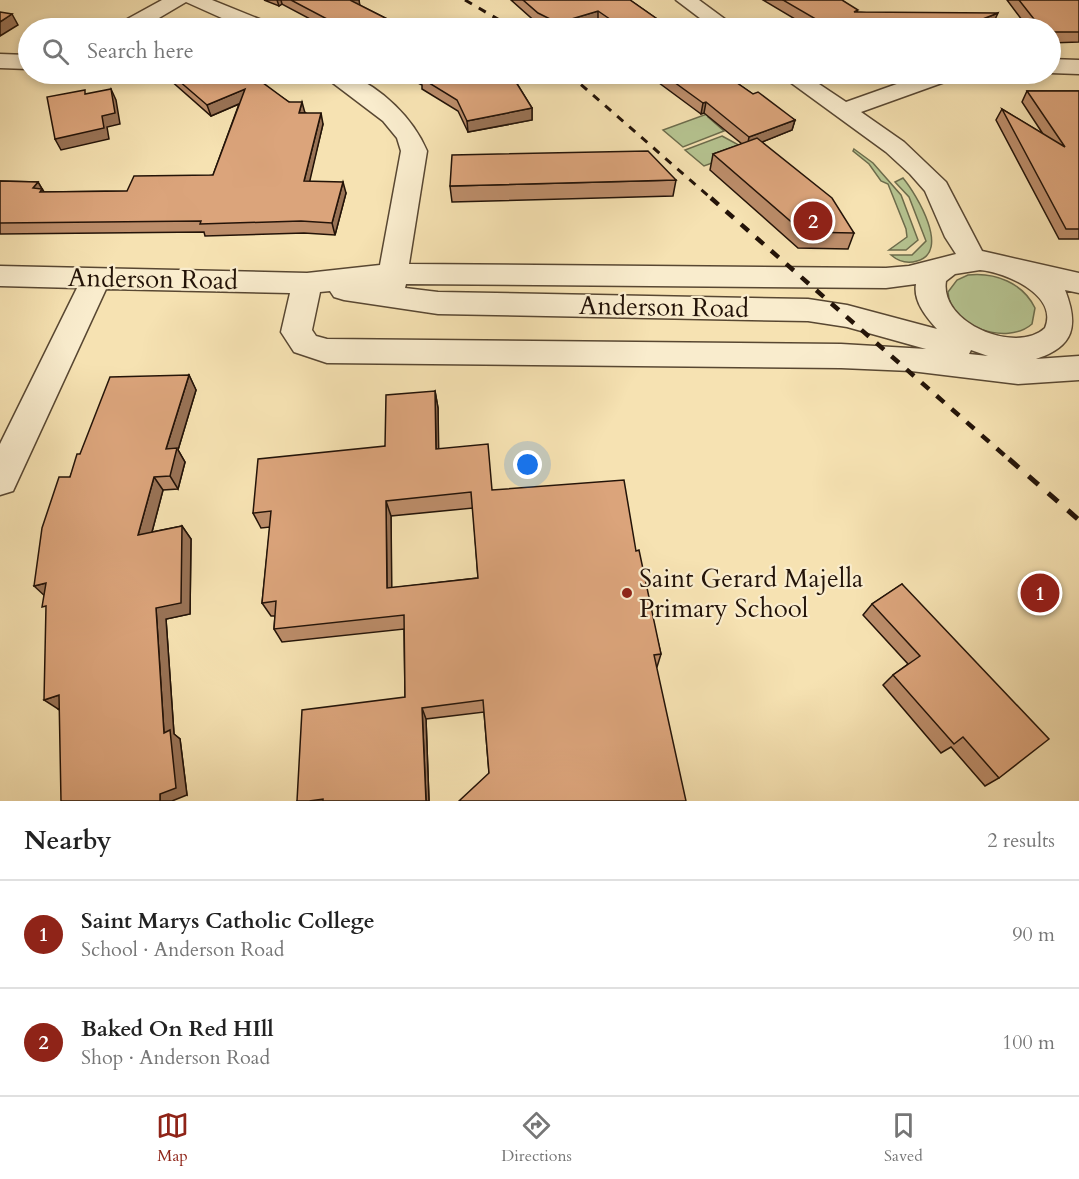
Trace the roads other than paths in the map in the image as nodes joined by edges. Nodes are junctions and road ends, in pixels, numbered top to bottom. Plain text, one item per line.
1 (177, 0) edge
2 (194, 0) edge
3 (686, 0) edge
4 (146, 18) edge
5 (237, 18) edge
6 (712, 18) edge
7 (0, 61) edge
8 (18, 62) edge
9 (1061, 66) edge
10 (1079, 67) edge
11 (347, 84) edge
12 (804, 84) edge
13 (917, 84) edge
14 (843, 111) junction
15 (974, 260) junction
16 (944, 267) junction
17 (1018, 270) junction
18 (0, 276) edge
19 (97, 277) junction
20 (307, 283) junction
21 (1079, 283) edge
22 (391, 286) junction
23 (1079, 338) edge
24 (1028, 348) junction
25 (1079, 368) edge
26 (0, 480) edge

1 - 4 street
2 - 5 street
3 - 6 street
7 - 8 street
9 - 10 street
11 - 22 street
12 - 14 street
13 - 14 street
14 - 15 street
15 - 16 street
15 - 17 street
16 - 22 street, Anderson Road
16 - 24 street
17 - 21 street
17 - 24 street
18 - 19 street, Anderson Road
19 - 20 street, Anderson Road
19 - 26 street
20 - 22 street, Anderson Road
20 - 25 street
22 - 24 street, Anderson Road
23 - 24 street, Anderson Road

